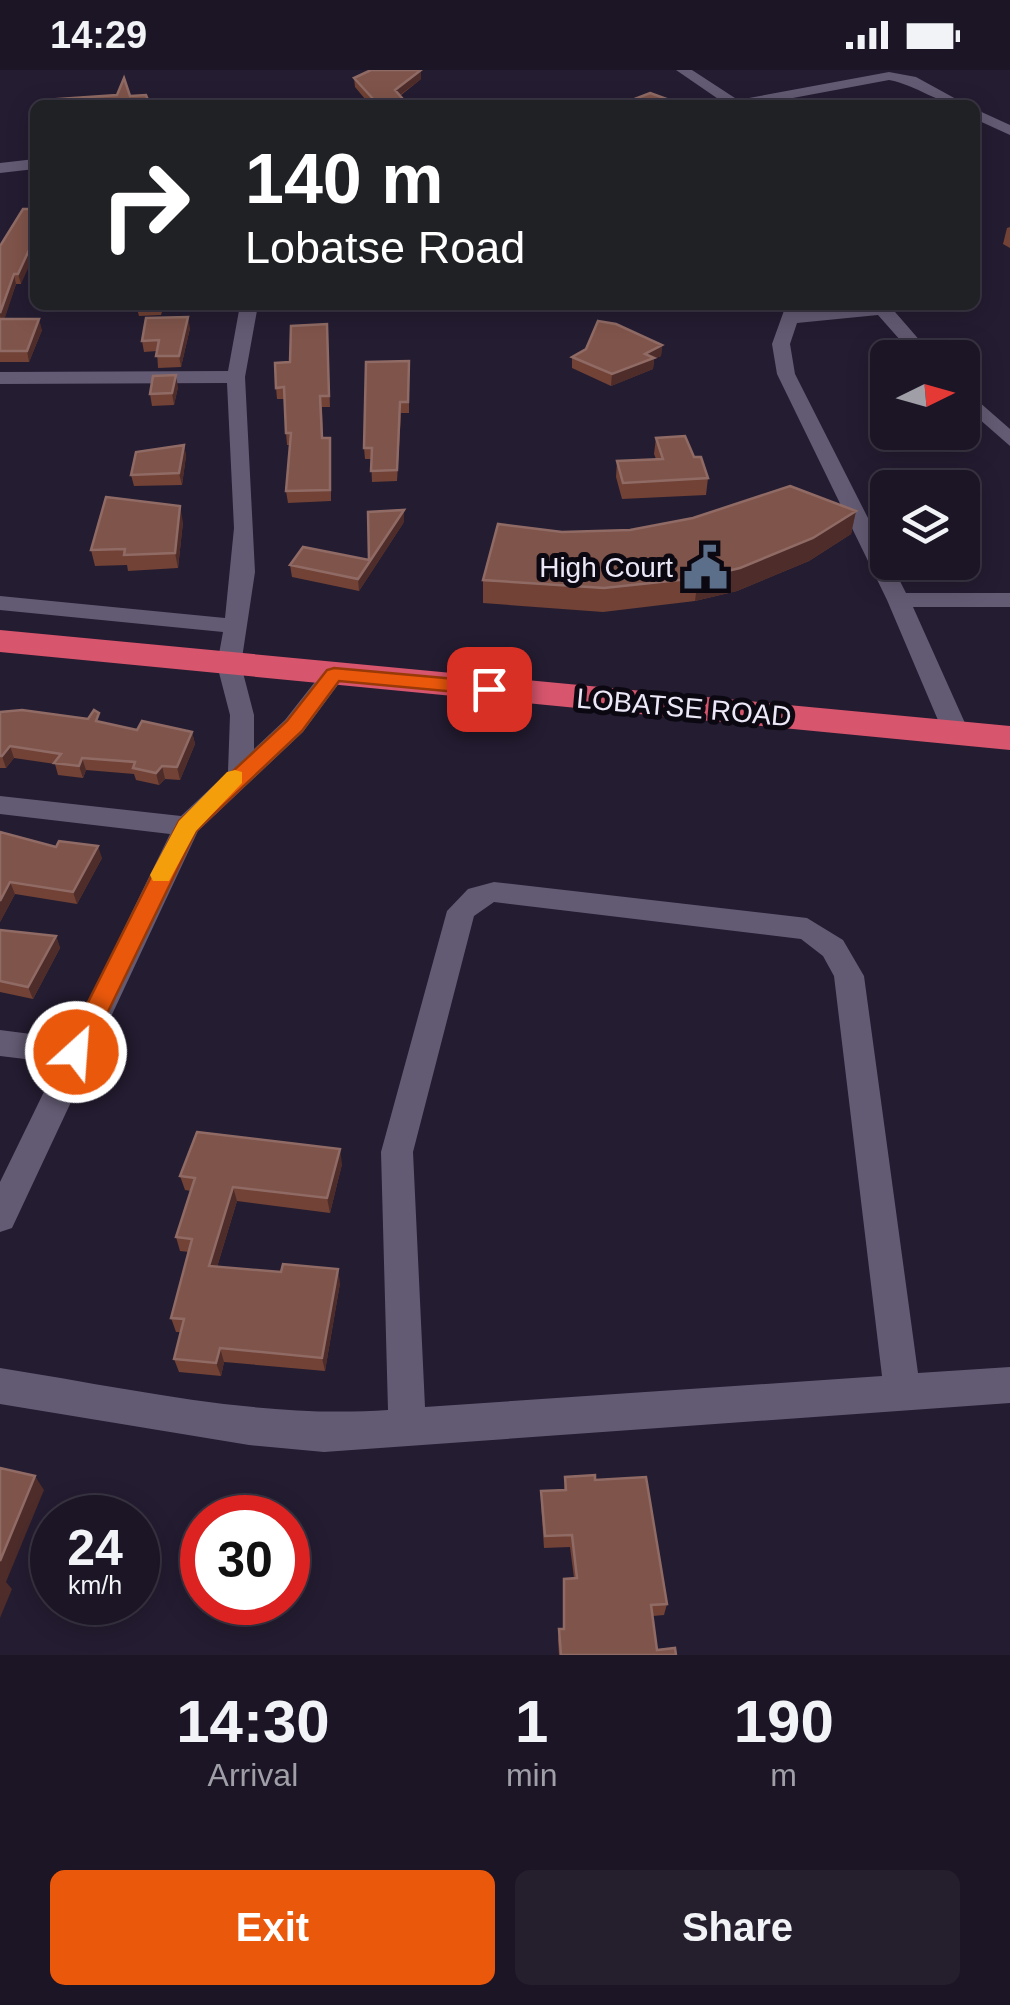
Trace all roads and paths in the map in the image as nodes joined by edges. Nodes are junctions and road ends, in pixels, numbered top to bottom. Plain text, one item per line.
1 (682, 70) edge
2 (900, 74) edge
3 (727, 100) edge
4 (760, 100) edge
5 (950, 100) edge
6 (980, 116) edge
7 (1010, 131) edge
8 (30, 165) edge
9 (0, 168) edge
10 (249, 310) edge
11 (828, 310) edge
12 (884, 310) edge
13 (792, 312) edge
14 (910, 340) edge
15 (236, 377) junction
16 (0, 378) edge
17 (980, 411) edge
18 (1010, 440) edge
19 (898, 600) junction
20 (1010, 600) edge
21 (0, 603) edge
22 (238, 626) junction
23 (0, 642) edge
24 (229, 665) junction
25 (334, 674) junction
26 (956, 732) junction
27 (1010, 738) edge
28 (241, 772) junction
29 (0, 805) edge
30 (187, 826) junction
31 (0, 1043) edge
32 (76, 1052) junction
33 (0, 1217) edge
34 (0, 1386) edge
35 (1010, 1386) edge
36 (902, 1392) junction
37 (407, 1427) junction

1 - 3 street
2 - 4 street
2 - 5 street
6 - 7 street
8 - 9 street
10 - 15 street
11 - 13 street
12 - 14 street
13 - 19 street
15 - 16 street
15 - 22 street
17 - 18 street
19 - 20 street
19 - 26 street
21 - 22 street
22 - 24 street
23 - 24 highway, LOBATSE ROAD
24 - 25 highway, LOBATSE ROAD
24 - 28 street
25 - 26 highway, LOBATSE ROAD
25 - 28 street
26 - 27 highway, LOBATSE ROAD
28 - 30 street
29 - 30 street
30 - 32 street
31 - 32 street
32 - 33 street
34 - 37 street
35 - 36 street
36 - 37 street
36 - 37 street

